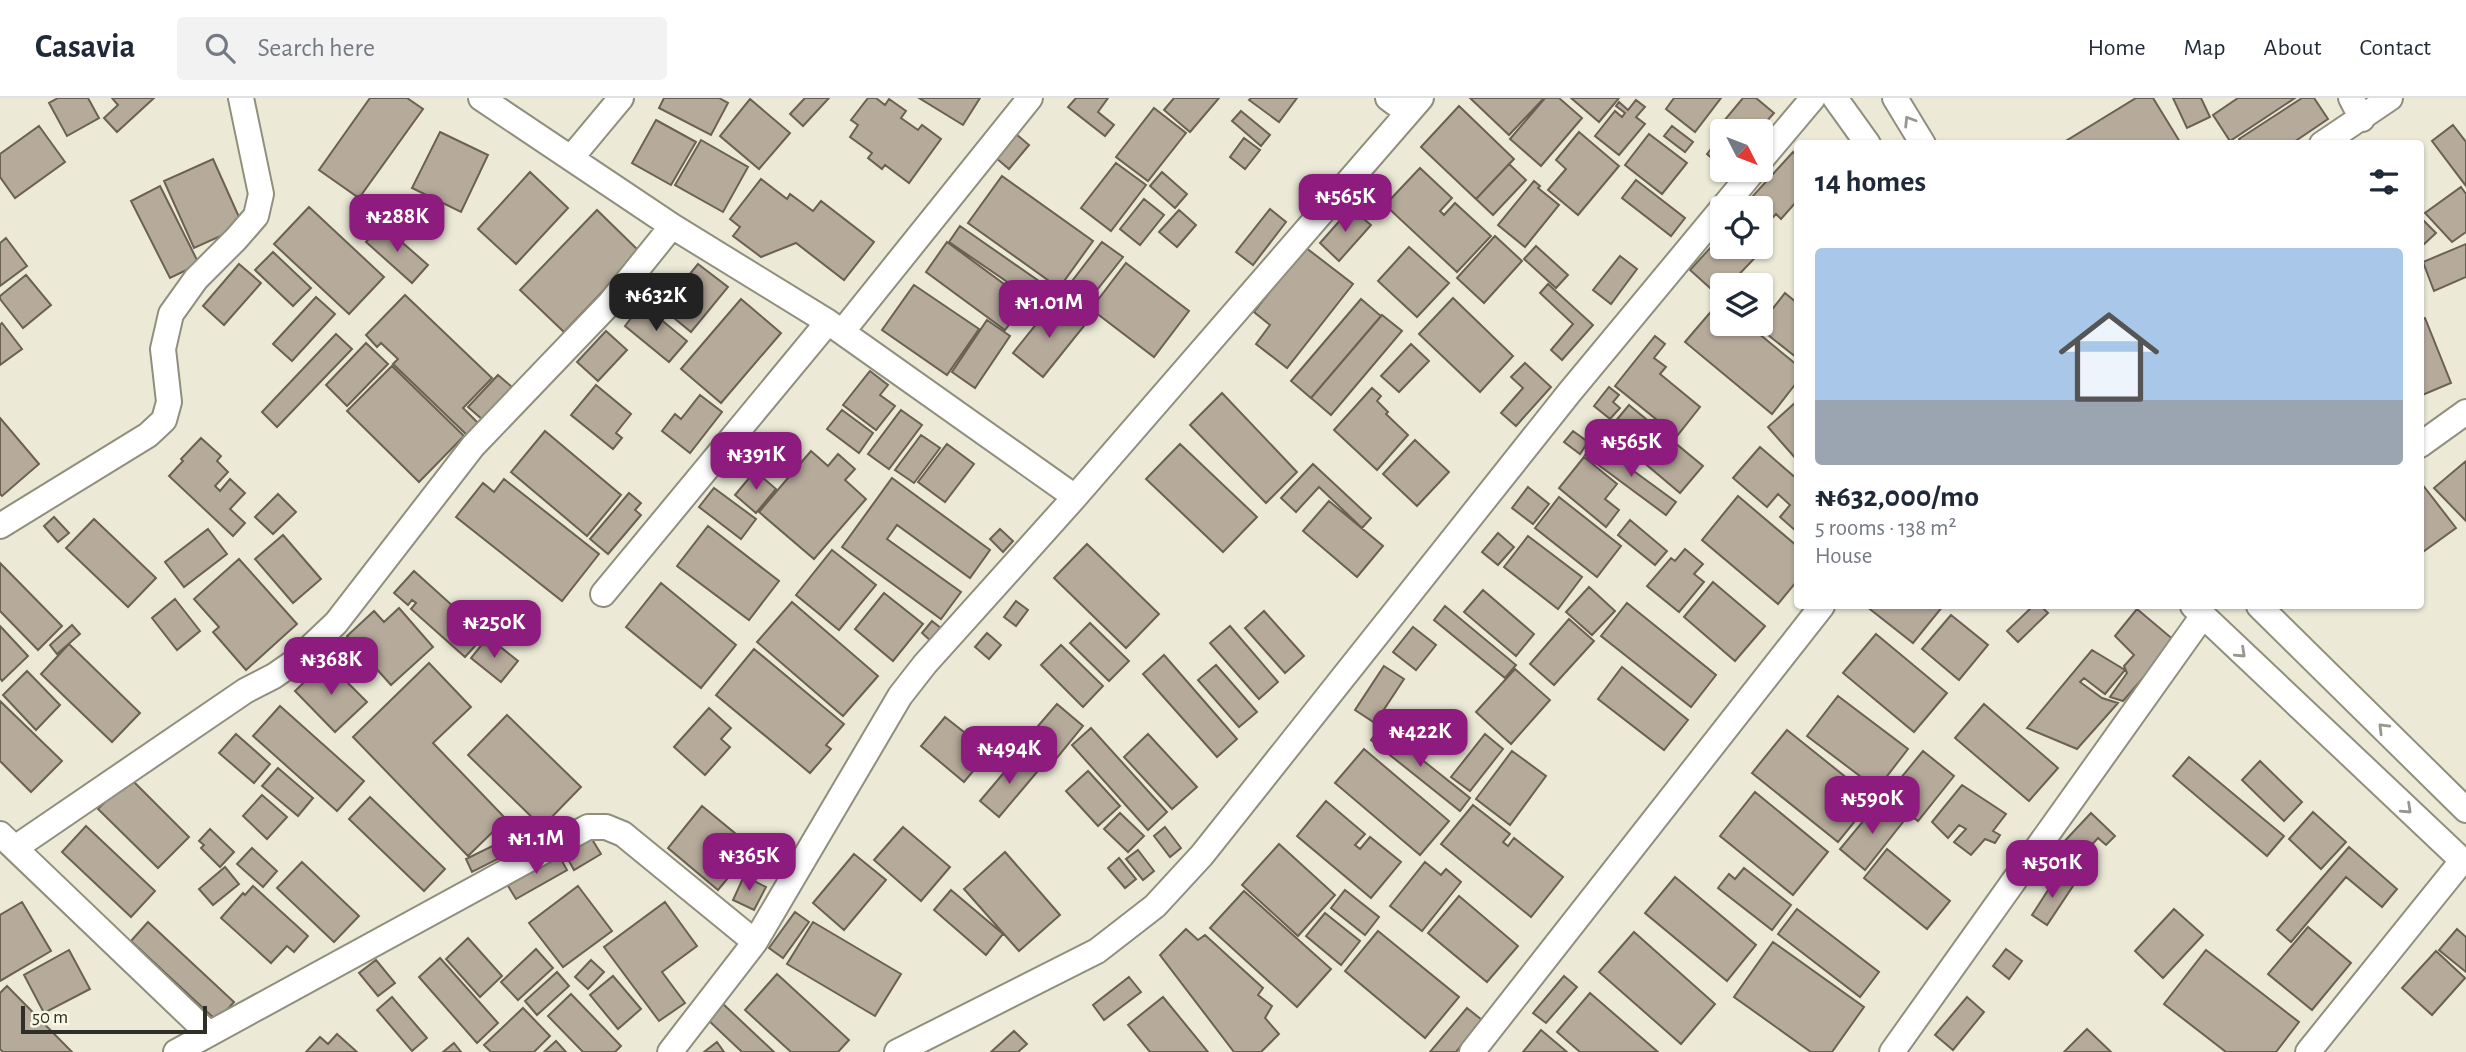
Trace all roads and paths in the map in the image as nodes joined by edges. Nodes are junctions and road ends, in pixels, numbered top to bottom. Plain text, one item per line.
1 (241, 98) edge
2 (481, 98) edge
3 (621, 98) edge
4 (1030, 98) edge
5 (1388, 98) edge
6 (1813, 98) edge
7 (1835, 98) edge
8 (1895, 98) edge
9 (2390, 98) edge
10 (1415, 106) edge
11 (2357, 108) edge
12 (1865, 140) edge
13 (1921, 140) edge
14 (2326, 140) edge
15 (1773, 146) edge
16 (571, 158) junction
17 (1744, 182) edge
18 (672, 226) junction
19 (835, 327) junction
20 (2466, 412) edge
21 (2424, 442) edge
22 (1075, 497) junction
23 (0, 526) edge
24 (603, 594) dead end
25 (1820, 609) edge
26 (2262, 609) edge
27 (2197, 611) edge
28 (2466, 810) edge
29 (8, 841) edge
30 (2464, 862) edge
31 (755, 942) junction
32 (209, 1034) junction
33 (176, 1052) edge
34 (670, 1052) edge
35 (897, 1052) edge
36 (1472, 1052) edge
37 (1892, 1052) edge
38 (2308, 1052) edge

1 - 23 street
2 - 16 street
3 - 16 street
4 - 19 street
5 - 10 street
6 - 15 street
7 - 12 street
13 -> 8 street
9 - 11 street
10 - 22 street
11 - 14 street
16 - 18 street
17 - 35 street
18 - 19 street
18 - 29 street
19 - 22 street
19 - 24 street
20 - 21 street
22 - 31 street
25 - 36 street
28 -> 26 street
27 -> 30 street
27 - 37 street
29 - 32 street
30 - 38 street
31 - 32 street
31 - 34 street
32 - 33 street

